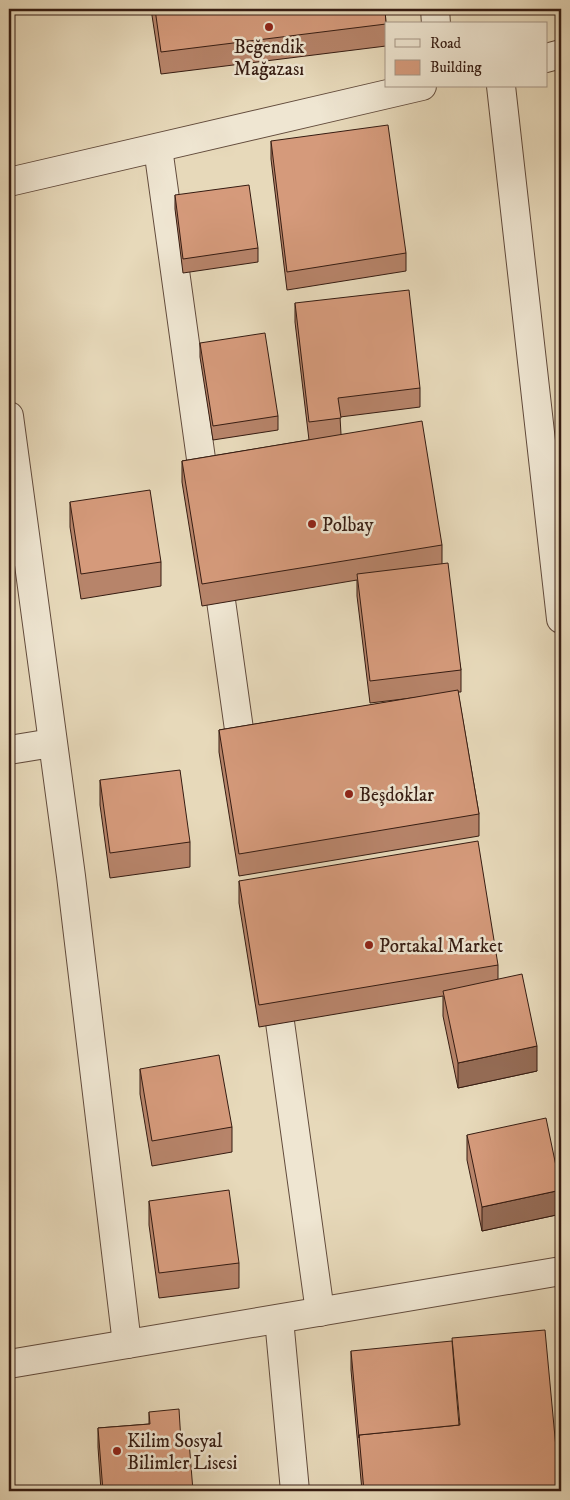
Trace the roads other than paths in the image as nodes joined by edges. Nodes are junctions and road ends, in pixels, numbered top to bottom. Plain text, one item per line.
1 (435, 9) edge
2 (436, 22) edge
3 (561, 54) edge
4 (548, 57) edge
5 (413, 88) edge
6 (502, 88) edge
7 (158, 148) junction
8 (9, 182) edge
9 (9, 416) edge
10 (561, 619) edge
11 (52, 743) junction
12 (9, 750) edge
13 (247, 789) edge
14 (272, 966) edge
15 (561, 1271) edge
16 (320, 1312) junction
17 (279, 1319) junction
18 (127, 1344) junction
19 (9, 1364) edge
20 (295, 1491) edge

1 - 2 street
3 - 4 street
5 - 7 street
6 - 10 street
7 - 8 street
7 - 13 street
9 - 11 street
11 - 12 street
11 - 18 street
14 - 16 street
15 - 16 street
16 - 17 street
17 - 18 street
17 - 20 street
18 - 19 street

